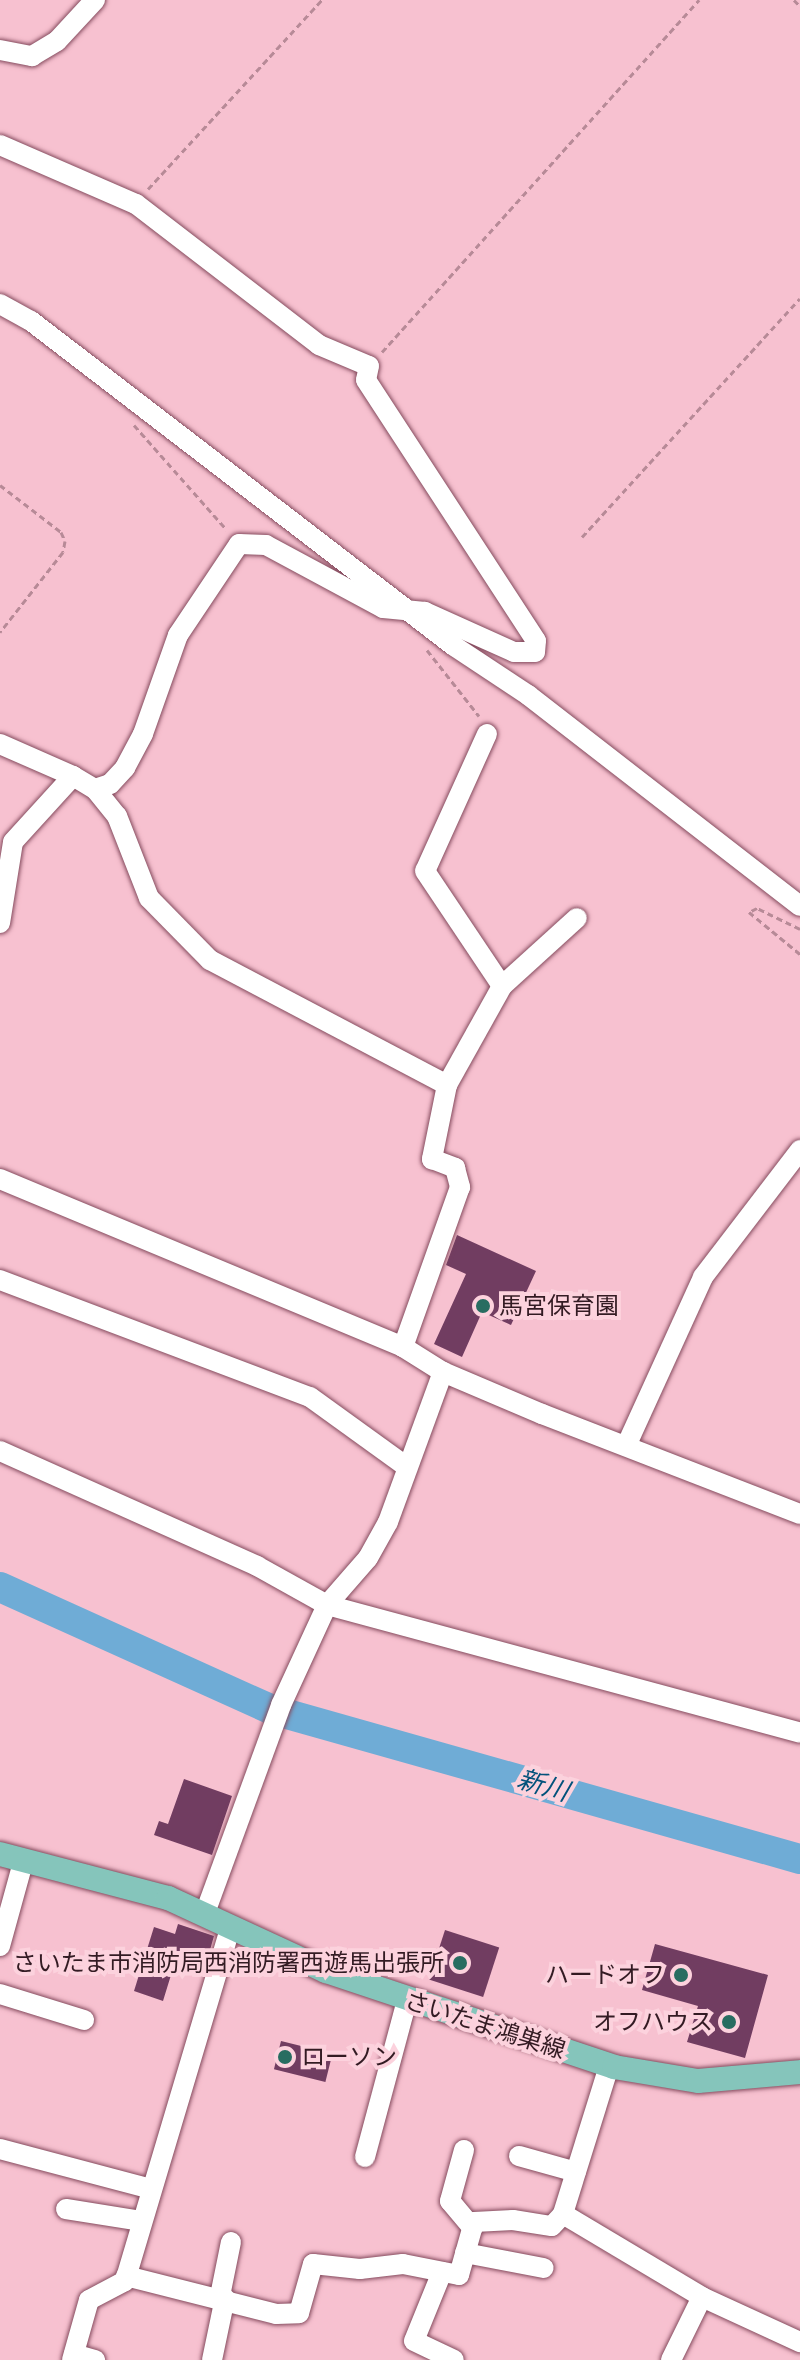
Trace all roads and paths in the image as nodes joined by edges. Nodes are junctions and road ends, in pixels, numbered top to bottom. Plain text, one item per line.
1 (95, 0) edge
2 (322, 0) edge
3 (699, 0) edge
4 (794, 0) edge
5 (800, 6) edge
6 (0, 50) edge
7 (0, 145) edge
8 (142, 195) dead end
9 (800, 298) edge
10 (0, 304) edge
11 (369, 366) junction
12 (124, 413) dead end
13 (0, 485) edge
14 (582, 537) dead end
15 (239, 544) junction
16 (404, 608) junction
17 (0, 632) edge
18 (425, 647) dead end
19 (487, 734) joint
20 (0, 744) edge
21 (73, 776) junction
22 (95, 789) junction
23 (800, 906) edge
24 (577, 918) dead end
25 (0, 923) edge
26 (800, 929) edge
27 (800, 954) edge
28 (502, 986) junction
29 (447, 1085) junction
30 (799, 1152) edge
31 (0, 1179) edge
32 (0, 1280) edge
33 (403, 1347) junction
34 (443, 1372) junction
35 (627, 1444) junction
36 (0, 1451) edge
37 (407, 1467) junction
38 (800, 1514) edge
39 (327, 1605) junction
40 (800, 1733) edge
41 (0, 1854) edge
42 (24, 1859) junction
43 (205, 1913) junction
44 (230, 1928) junction
45 (0, 1946) edge
46 (0, 1994) edge
47 (407, 2000) junction
48 (84, 2020) dead end
49 (609, 2066) junction
50 (800, 2072) edge
51 (0, 2149) edge
52 (464, 2150) dead end
53 (519, 2156) dead end
54 (365, 2157) dead end
55 (576, 2172) junction
56 (151, 2189) junction
57 (66, 2209) dead end
58 (563, 2214) junction
59 (142, 2221) junction
60 (473, 2228) junction
61 (231, 2242) dead end
62 (465, 2253) junction
63 (544, 2268) dead end
64 (442, 2272) junction
65 (126, 2276) junction
66 (222, 2297) junction
67 (702, 2297) junction
68 (800, 2342) edge
69 (73, 2357) edge
70 (95, 2360) edge
71 (212, 2360) edge
72 (454, 2360) edge
73 (671, 2360) edge

1 - 6 street
2 - 8 path
3 - 11 path
4 - 5 path
7 - 11 street
9 - 14 path
10 - 16 street
11 - 16 street
12 - 15 path
13 - 17 path
15 - 16 street
15 - 22 street
16 - 23 street
18 - 19 path
19 - 28 street
20 - 21 street
21 - 22 street
21 - 25 street
22 - 29 street
24 - 28 street
26 - 27 path
28 - 29 street
29 - 33 street
30 - 35 street
31 - 33 street
32 - 37 street
33 - 34 street
34 - 35 street
34 - 37 street
35 - 38 street
36 - 39 street
37 - 39 street
39 - 40 street
39 - 43 street
41 - 42 main road, さいたま鴻巣線
42 - 43 main road, さいたま鴻巣線
42 - 45 street
43 - 44 main road, さいたま鴻巣線
44 - 47 main road, さいたま鴻巣線
44 - 56 street
46 - 48 street
47 - 49 main road, さいたま鴻巣線
47 - 54 street
49 - 50 main road, さいたま鴻巣線
49 - 55 street
51 - 56 street
52 - 60 street
53 - 55 street
55 - 58 street
56 - 59 street
57 - 59 street
58 - 60 street
58 - 67 street
59 - 65 street
60 - 62 street
61 - 66 street
62 - 63 street
62 - 64 street
64 - 66 street
64 - 72 street
65 - 66 street
65 - 69 street
66 - 71 street
67 - 68 street
67 - 73 street
69 - 70 street

